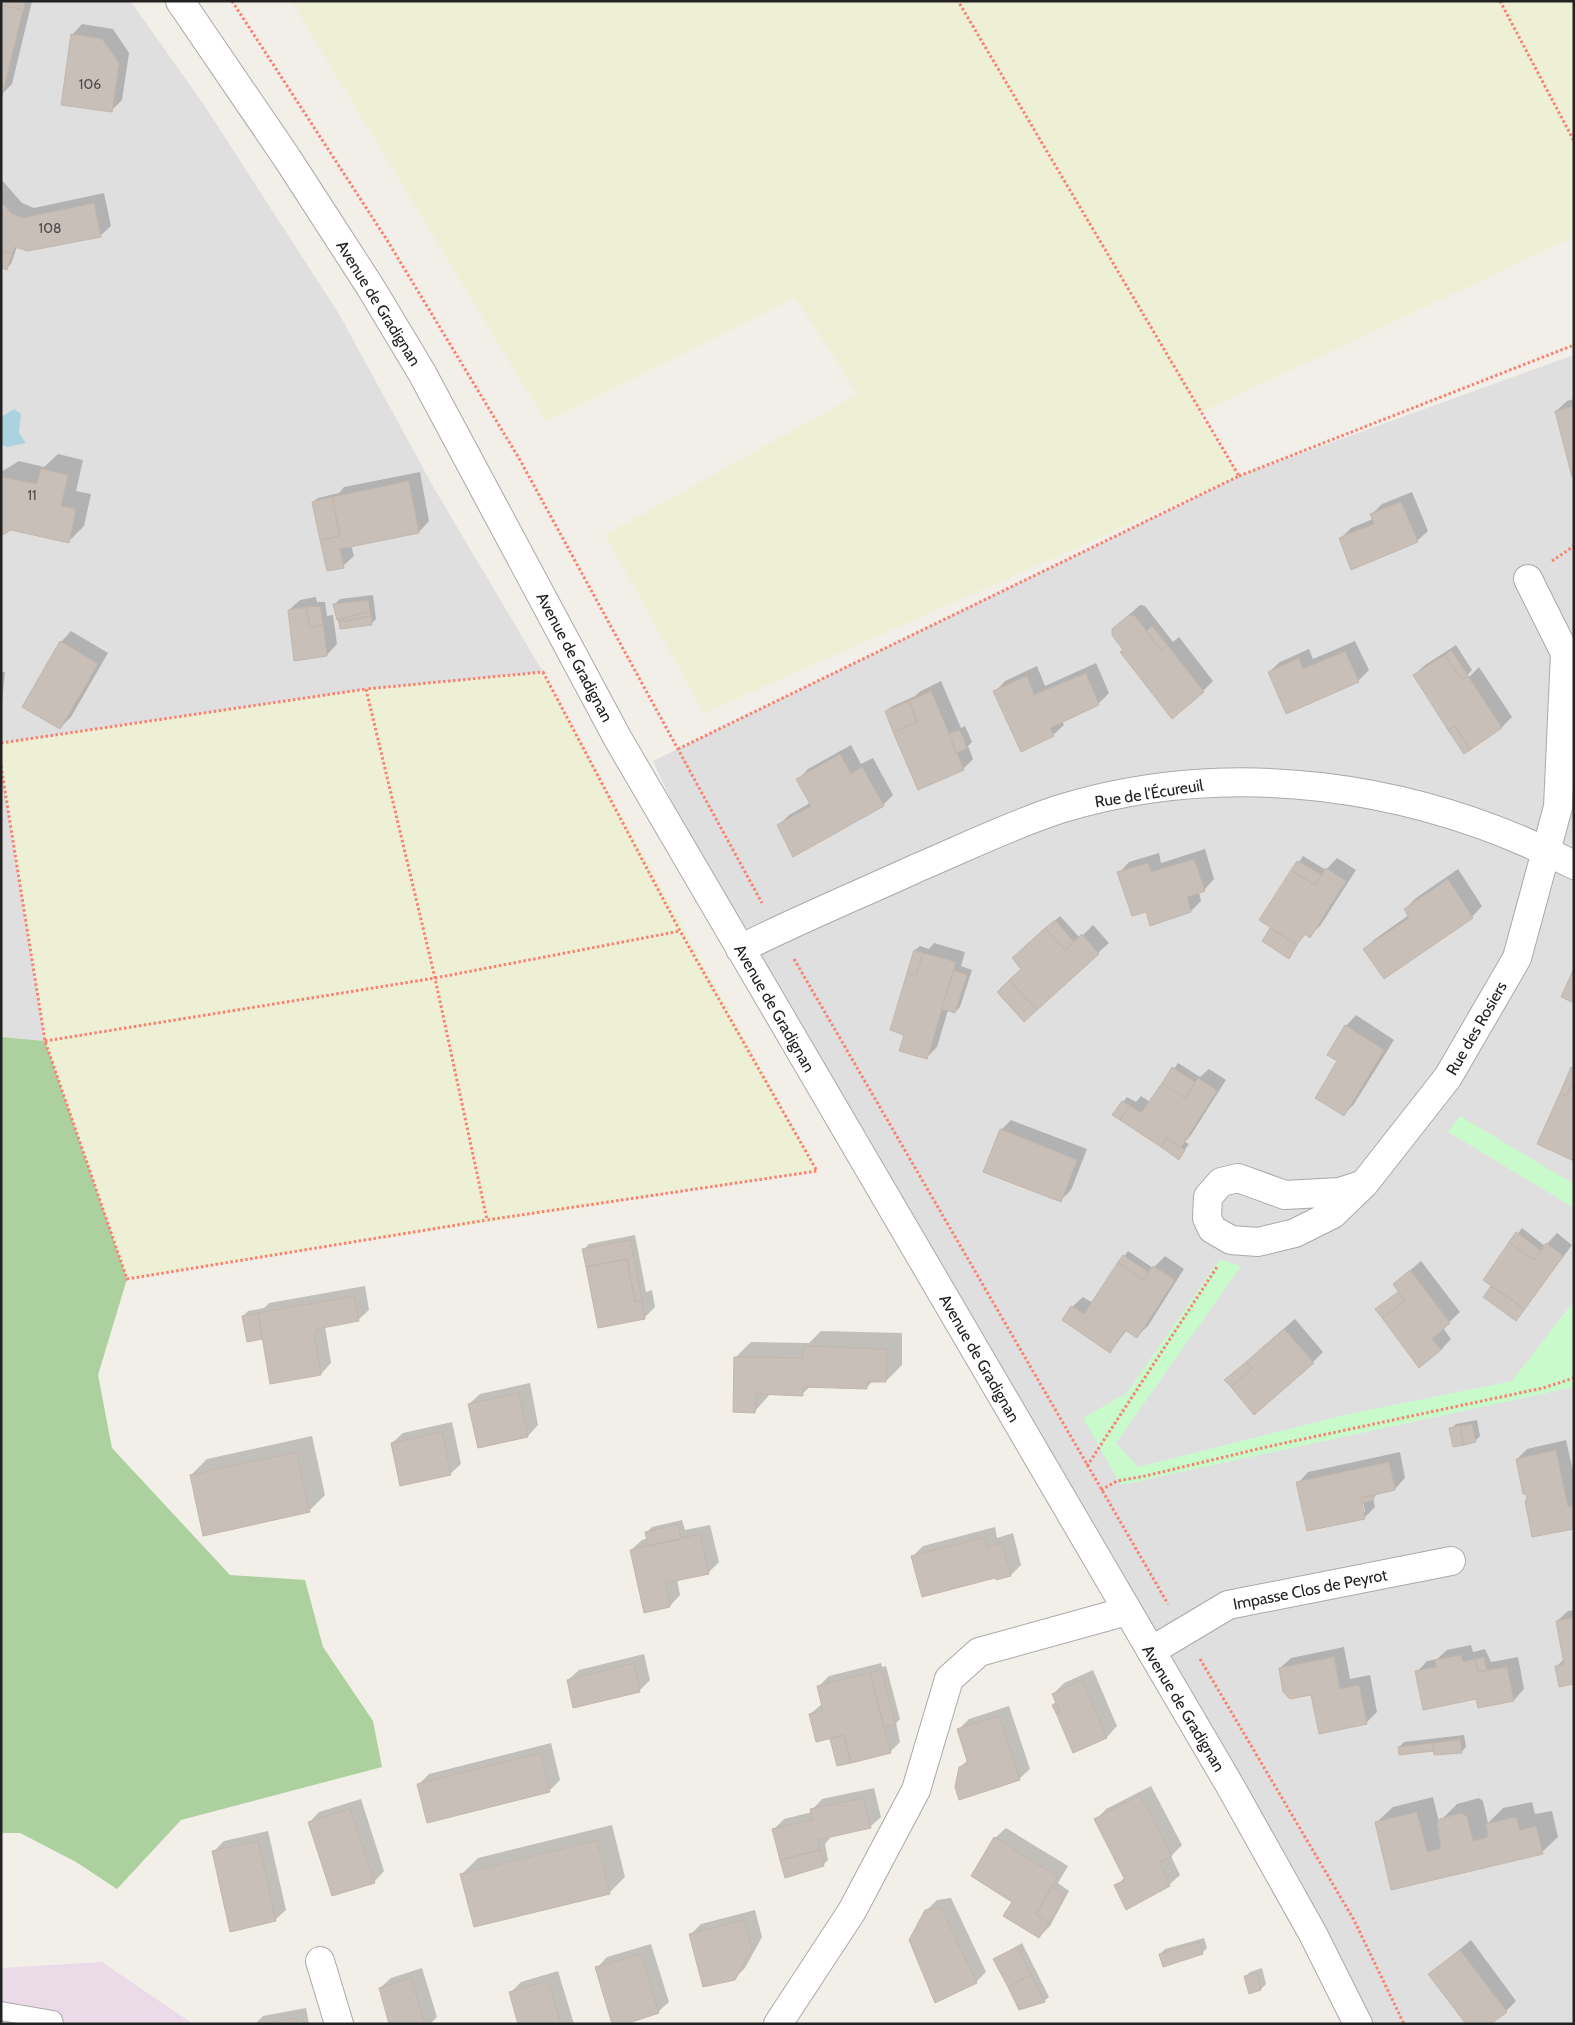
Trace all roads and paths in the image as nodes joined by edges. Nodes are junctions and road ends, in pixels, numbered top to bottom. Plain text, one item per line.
1 (180, 1) edge
2 (232, 1) edge
3 (958, 1) edge
4 (1500, 1) edge
5 (1574, 141) edge
6 (1574, 345) edge
7 (1239, 476) junction
8 (1528, 579) dead end
9 (366, 689) junction
10 (1, 743) edge
11 (678, 749) junction
12 (1, 766) edge
13 (1547, 851) junction
14 (1574, 865) edge
15 (777, 930) junction
16 (680, 931) junction
17 (740, 949) junction
18 (435, 978) junction
19 (45, 1041) junction
20 (1364, 1184) junction
21 (486, 1220) junction
22 (1232, 1240) junction
23 (1574, 1378) edge
24 (1087, 1466) junction
25 (1101, 1490) junction
26 (1451, 1561) dead end
27 (1127, 1611) junction
28 (1184, 1631) junction
29 (1151, 1651) junction
30 (320, 1962) dead end
31 (1, 2011) edge
32 (54, 2024) edge
33 (339, 2024) edge
34 (778, 2024) edge
35 (1358, 2024) edge
36 (1404, 2024) edge

1 - 17 street, Avenue de Gradignan
2 - 11 path
3 - 7 path
4 - 5 path
6 - 7 path
7 - 11 path
8 - 13 street, Rue des Rosiers
9 - 10 path
9 - 16 path
9 - 18 path
11 - 15 path
12 - 19 path
13 - 14 street, Rue de l'Écureuil
13 - 15 street, Rue de l'Écureuil
13 - 20 street, Rue des Rosiers
15 - 17 street, Rue de l'Écureuil
15 - 24 path
16 - 18 path
16 - 21 path
17 - 27 street, Avenue de Gradignan
18 - 19 path
18 - 21 path
19 - 21 path
20 - 22 street, Rue des Rosiers
20 - 22 street, Rue des Rosiers
22 - 24 path
23 - 25 path
24 - 25 path
25 - 28 path
26 - 28 street, Impasse Clos de Peyrot
27 - 29 street, Avenue de Gradignan
27 - 34 street
28 - 29 street, Impasse Clos de Peyrot
28 - 36 path
29 - 35 street, Avenue de Gradignan
30 - 33 street
31 - 32 lane

